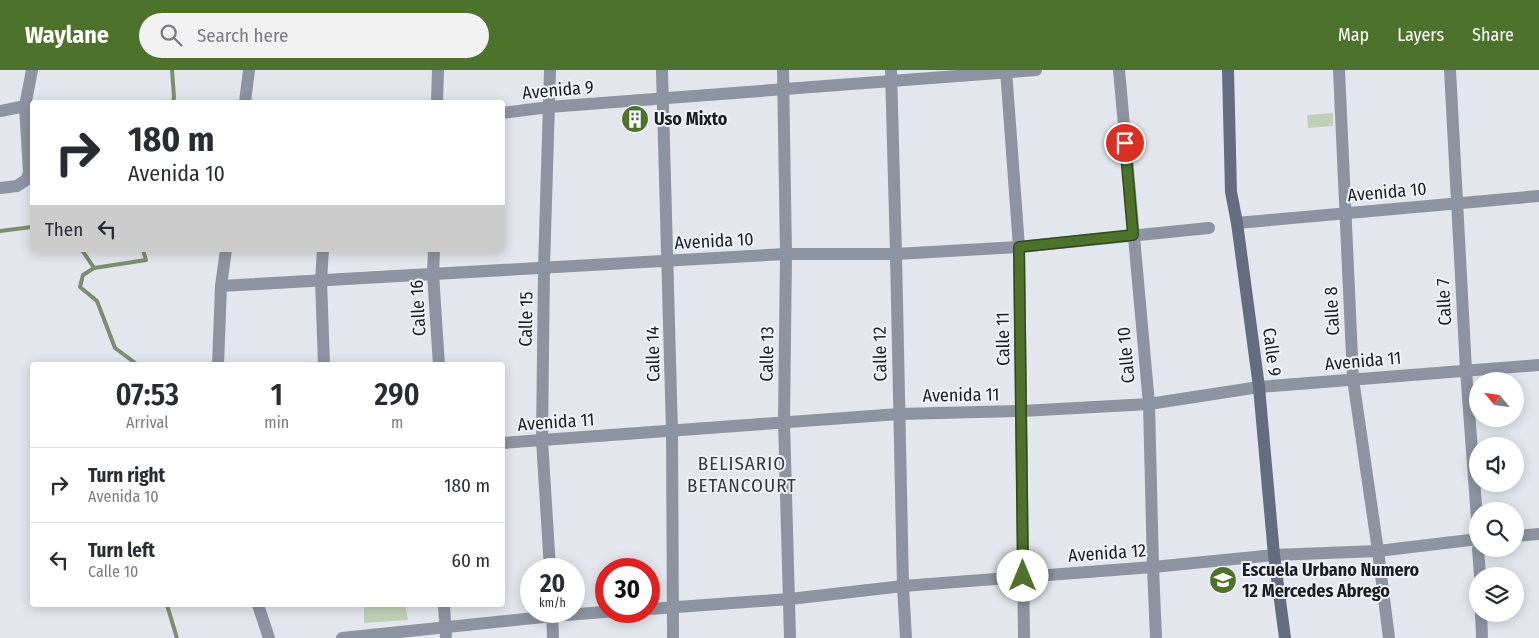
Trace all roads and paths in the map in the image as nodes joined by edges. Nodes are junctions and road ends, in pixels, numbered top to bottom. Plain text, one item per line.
1 (32, 70) edge
2 (249, 70) edge
3 (438, 70) edge
4 (550, 70) edge
5 (662, 70) edge
6 (783, 70) edge
7 (1036, 70) edge
8 (1119, 70) edge
9 (1228, 70) edge
10 (1338, 70) edge
11 (1450, 70) edge
12 (1006, 71) edge
13 (891, 76) edge
14 (783, 89) junction
15 (662, 99) junction
16 (245, 100) edge
17 (438, 100) edge
18 (25, 106) junction
19 (549, 107) junction
20 (0, 111) edge
21 (505, 113) edge
22 (0, 188) edge
23 (1539, 196) edge
24 (1456, 203) junction
25 (1344, 214) junction
26 (1237, 223) junction
27 (1209, 228) dead end
28 (1133, 235) junction
29 (1019, 247) junction
30 (226, 252) edge
31 (323, 252) edge
32 (434, 252) edge
33 (786, 254) junction
34 (896, 254) junction
35 (668, 261) junction
36 (544, 268) junction
37 (433, 274) junction
38 (321, 280) junction
39 (221, 286) junction
40 (218, 362) edge
41 (324, 362) edge
42 (439, 362) edge
43 (1539, 364) edge
44 (1466, 370) junction
45 (1353, 379) junction
46 (1259, 387) junction
47 (1149, 404) junction
48 (1022, 411) junction
49 (899, 414) junction
50 (784, 422) junction
51 (672, 432) junction
52 (542, 440) junction
53 (505, 443) edge
54 (1476, 502) edge
55 (1539, 534) edge
56 (1524, 535) edge
57 (1469, 541) edge
58 (1378, 551) junction
59 (1274, 555) junction
60 (549, 558) edge
61 (1152, 567) junction
62 (1023, 576) junction
63 (903, 586) junction
64 (790, 599) junction
65 (259, 607) edge
66 (444, 607) edge
67 (672, 608) junction
68 (660, 609) edge
69 (520, 619) edge
70 (1481, 622) edge
71 (552, 623) edge
72 (446, 633) edge
73 (269, 638) edge
74 (342, 638) edge
75 (553, 638) edge
76 (673, 638) edge
77 (790, 638) edge
78 (906, 638) edge
79 (1024, 638) edge
80 (1156, 638) edge
81 (1285, 638) edge
82 (1389, 638) edge
83 (1482, 638) edge

1 - 18 street
2 - 16 street
3 - 17 street
4 - 19 street, Calle 15
5 - 15 street, Calle 14
6 - 14 street, Calle 13
7 - 12 street, Avenida 9
8 - 28 street, Calle 10
9 - 26 street, Calle 9
10 - 25 street, Calle 8
11 - 24 street, Calle 7
12 - 13 street, Avenida 9
12 - 29 street, Calle 11
13 - 14 street, Avenida 9
13 - 34 street, Calle 12
14 - 15 street, Avenida 9
14 - 33 street, Calle 13
15 - 19 street, Avenida 9
15 - 35 street, Calle 14
18 - 20 street
18 - 22 street
19 - 21 street, Avenida 9
19 - 36 street, Calle 15
23 - 24 street, Avenida 10
24 - 25 street, Avenida 10
24 - 44 street, Calle 7
25 - 26 street, Avenida 10
25 - 45 street, Calle 8
26 - 46 street, Calle 9
27 - 28 street, Avenida 10
28 - 29 street, Avenida 10
28 - 47 street, Calle 10
29 - 34 street, Avenida 10
29 - 48 street, Calle 11
30 - 39 street
31 - 38 street
32 - 37 street, Calle 16
33 - 34 street, Avenida 10
33 - 35 street, Avenida 10
33 - 50 street, Calle 13
34 - 49 street, Calle 12
35 - 36 street, Avenida 10
35 - 51 street, Calle 14
36 - 37 street, Avenida 10
36 - 52 street, Calle 15
37 - 38 street, Avenida 10
37 - 42 street, Calle 16
38 - 39 street, Avenida 10
38 - 41 street
39 - 40 street
43 - 44 street, Avenida 11
44 - 45 street, Avenida 11
44 - 54 street, Calle 7
45 - 46 street, Avenida 11
45 - 58 street, Calle 8
46 - 47 street, Avenida 11
46 - 59 street, Calle 9
47 - 48 street, Avenida 11
47 - 61 street, Calle 10
48 - 49 street, Avenida 11
48 - 62 street, Calle 11
49 - 50 street, Avenida 11
49 - 63 street, Calle 12
50 - 51 street, Avenida 11
50 - 64 street, Calle 13
51 - 52 street, Avenida 11
51 - 67 street, Calle 14
52 - 53 street, Avenida 11
52 - 60 street, Calle 15
55 - 56 street
57 - 58 street, Avenida 12
58 - 59 street, Avenida 12
58 - 82 street, Calle 8
59 - 61 street, Avenida 12
59 - 81 street, Calle 9
61 - 62 street, Avenida 12
61 - 80 street, Calle 10
62 - 63 street, Avenida 12
62 - 79 street, Calle 11
63 - 64 street, Avenida 12
63 - 78 street, Calle 12
64 - 67 street, Avenida 12
64 - 77 street, Calle 13
65 - 73 street
66 - 72 street
67 - 68 street, Avenida 12
67 - 76 street, Calle 14
69 - 72 street
70 - 83 street
71 - 75 street
72 - 74 street

